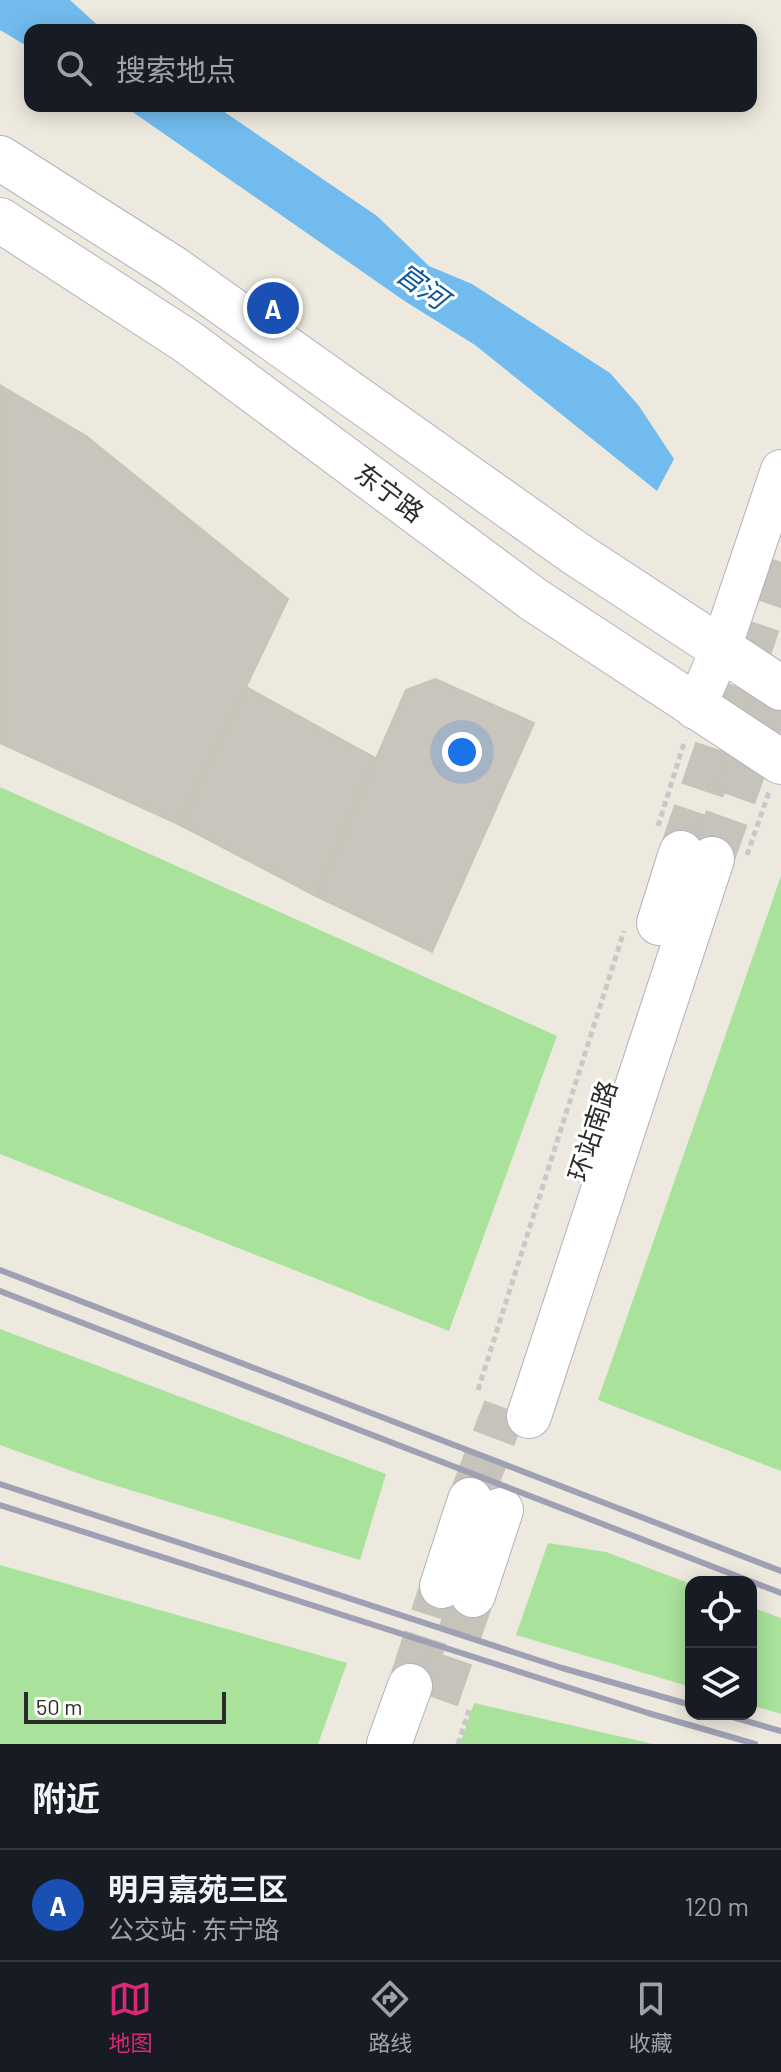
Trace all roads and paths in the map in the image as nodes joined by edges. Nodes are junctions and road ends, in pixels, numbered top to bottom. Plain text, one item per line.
1 (0, 158) edge
2 (0, 220) edge
3 (781, 470) edge
4 (720, 651) junction
5 (781, 688) edge
6 (695, 709) junction
7 (781, 761) edge
8 (683, 847) joint
9 (627, 921) dead end
10 (504, 1405) joint
11 (485, 1505) tunnel mouth
12 (457, 1590) tunnel mouth
13 (439, 1698) junction
14 (389, 1744) edge
15 (422, 1744) edge
16 (458, 1744) edge

1 - 4 main road
2 - 6 main road, 东宁路
3 - 4 street
4 - 5 main road
4 - 6 street
6 - 7 main road, 东宁路
6 - 8 path
8 - 10 main road, 环站南路
9 - 10 path
11 - 12 main road
13 - 14 main road
13 - 15 main road
13 - 16 path

